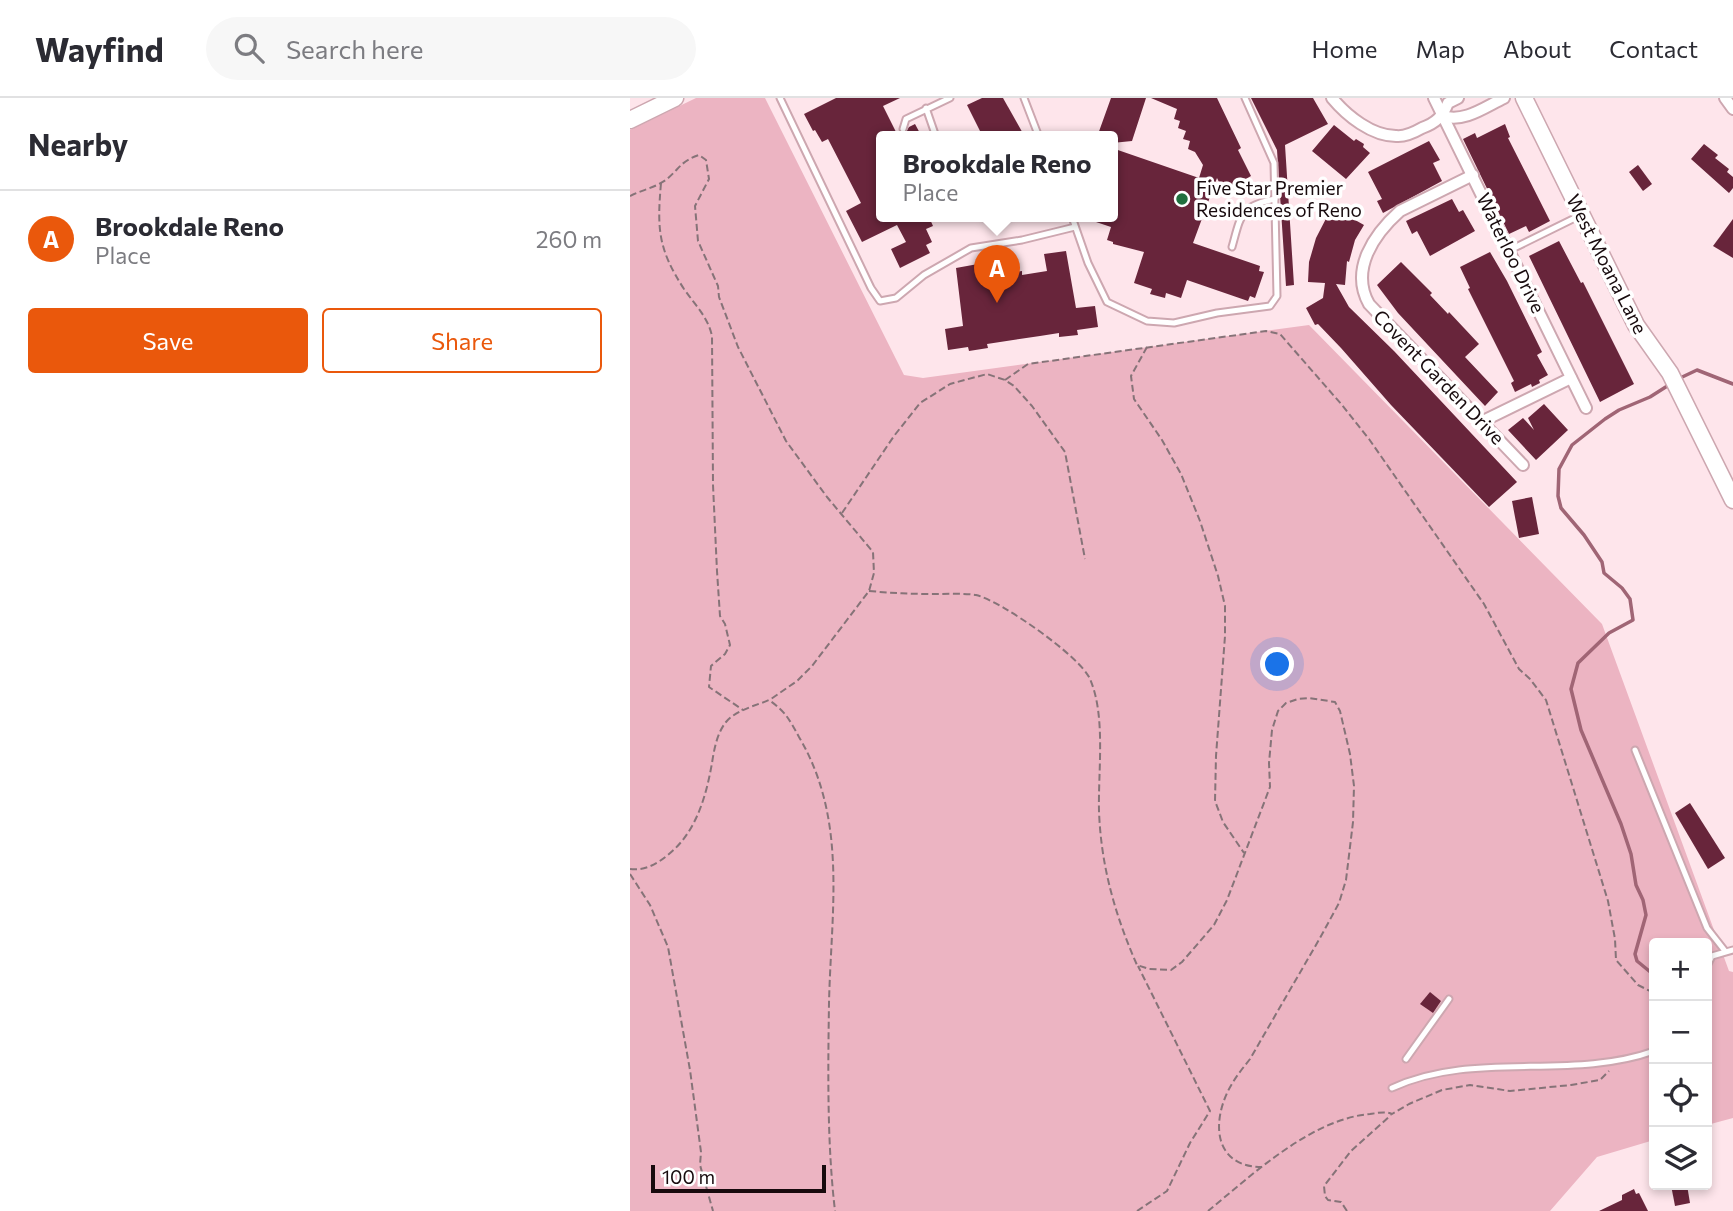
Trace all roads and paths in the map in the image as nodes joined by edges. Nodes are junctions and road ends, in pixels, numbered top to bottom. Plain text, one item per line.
1 (675, 98) edge
2 (780, 98) edge
3 (950, 98) edge
4 (1024, 98) edge
5 (1245, 98) edge
6 (1332, 98) edge
7 (1434, 98) edge
8 (1458, 98) edge
9 (1504, 98) edge
10 (1524, 98) edge
11 (1725, 98) edge
12 (926, 108) junction
13 (1733, 109) edge
14 (1443, 116) junction
15 (630, 120) edge
16 (903, 129) dead end
17 (935, 131) edge
18 (1038, 131) edge
19 (1473, 175) junction
20 (661, 183) junction
21 (630, 196) edge
22 (1275, 200) junction
23 (1581, 215) junction
24 (1074, 222) edge
25 (1075, 227) junction
26 (1232, 247) dead end
27 (1510, 250) junction
28 (1147, 347) junction
29 (1571, 378) junction
30 (1005, 380) junction
31 (1586, 408) dead end
32 (1481, 422) junction
33 (1523, 466) dead end
34 (1733, 500) edge
35 (842, 514) junction
36 (1085, 559) dead end
37 (869, 591) junction
38 (769, 701) junction
39 (743, 710) junction
40 (1635, 750) dead end
41 (1244, 854) junction
42 (630, 869) edge
43 (630, 874) edge
44 (1733, 950) edge
45 (1725, 951) junction
46 (1712, 956) edge
47 (1137, 965) junction
48 (1649, 990) edge
49 (1449, 999) dead end
50 (1649, 1053) edge
51 (1406, 1059) dead end
52 (1616, 1060) junction
53 (1392, 1088) dead end
54 (1392, 1115) junction
55 (1262, 1167) junction
56 (713, 1211) edge
57 (835, 1211) edge
58 (1137, 1211) edge
59 (1208, 1211) edge
60 (1347, 1211) edge

1 - 15 street
2 - 25 lane
3 - 12 lane
4 - 18 lane
5 - 22 lane
6 - 14 street
7 - 14 street, Waterloo Drive
8 - 14 street
9 - 14 street
10 - 23 street, West Moana Lane
11 - 13 street
12 - 16 lane
12 - 17 lane
14 - 19 street, Waterloo Drive
19 - 27 street, Waterloo Drive
19 - 32 street, Covent Garden Drive
20 - 21 path
20 - 35 path
20 - 39 path
22 - 25 lane
22 - 26 lane
23 - 27 lane
23 - 34 street, West Moana Lane
24 - 25 lane
27 - 29 street, Waterloo Drive
28 - 30 path
28 - 41 path
28 - 48 path
29 - 31 street, Waterloo Drive
29 - 32 street
30 - 35 path
30 - 36 path
32 - 33 street, Covent Garden Drive
35 - 37 path
37 - 38 path
37 - 47 path
38 - 39 path
38 - 57 path
39 - 42 path
40 - 45 lane
41 - 47 path
41 - 55 path
43 - 56 path
44 - 45 lane
45 - 46 lane
47 - 58 path
49 - 51 lane
50 - 52 lane
52 - 53 lane
52 - 54 path
54 - 55 path
54 - 60 path
55 - 59 path

